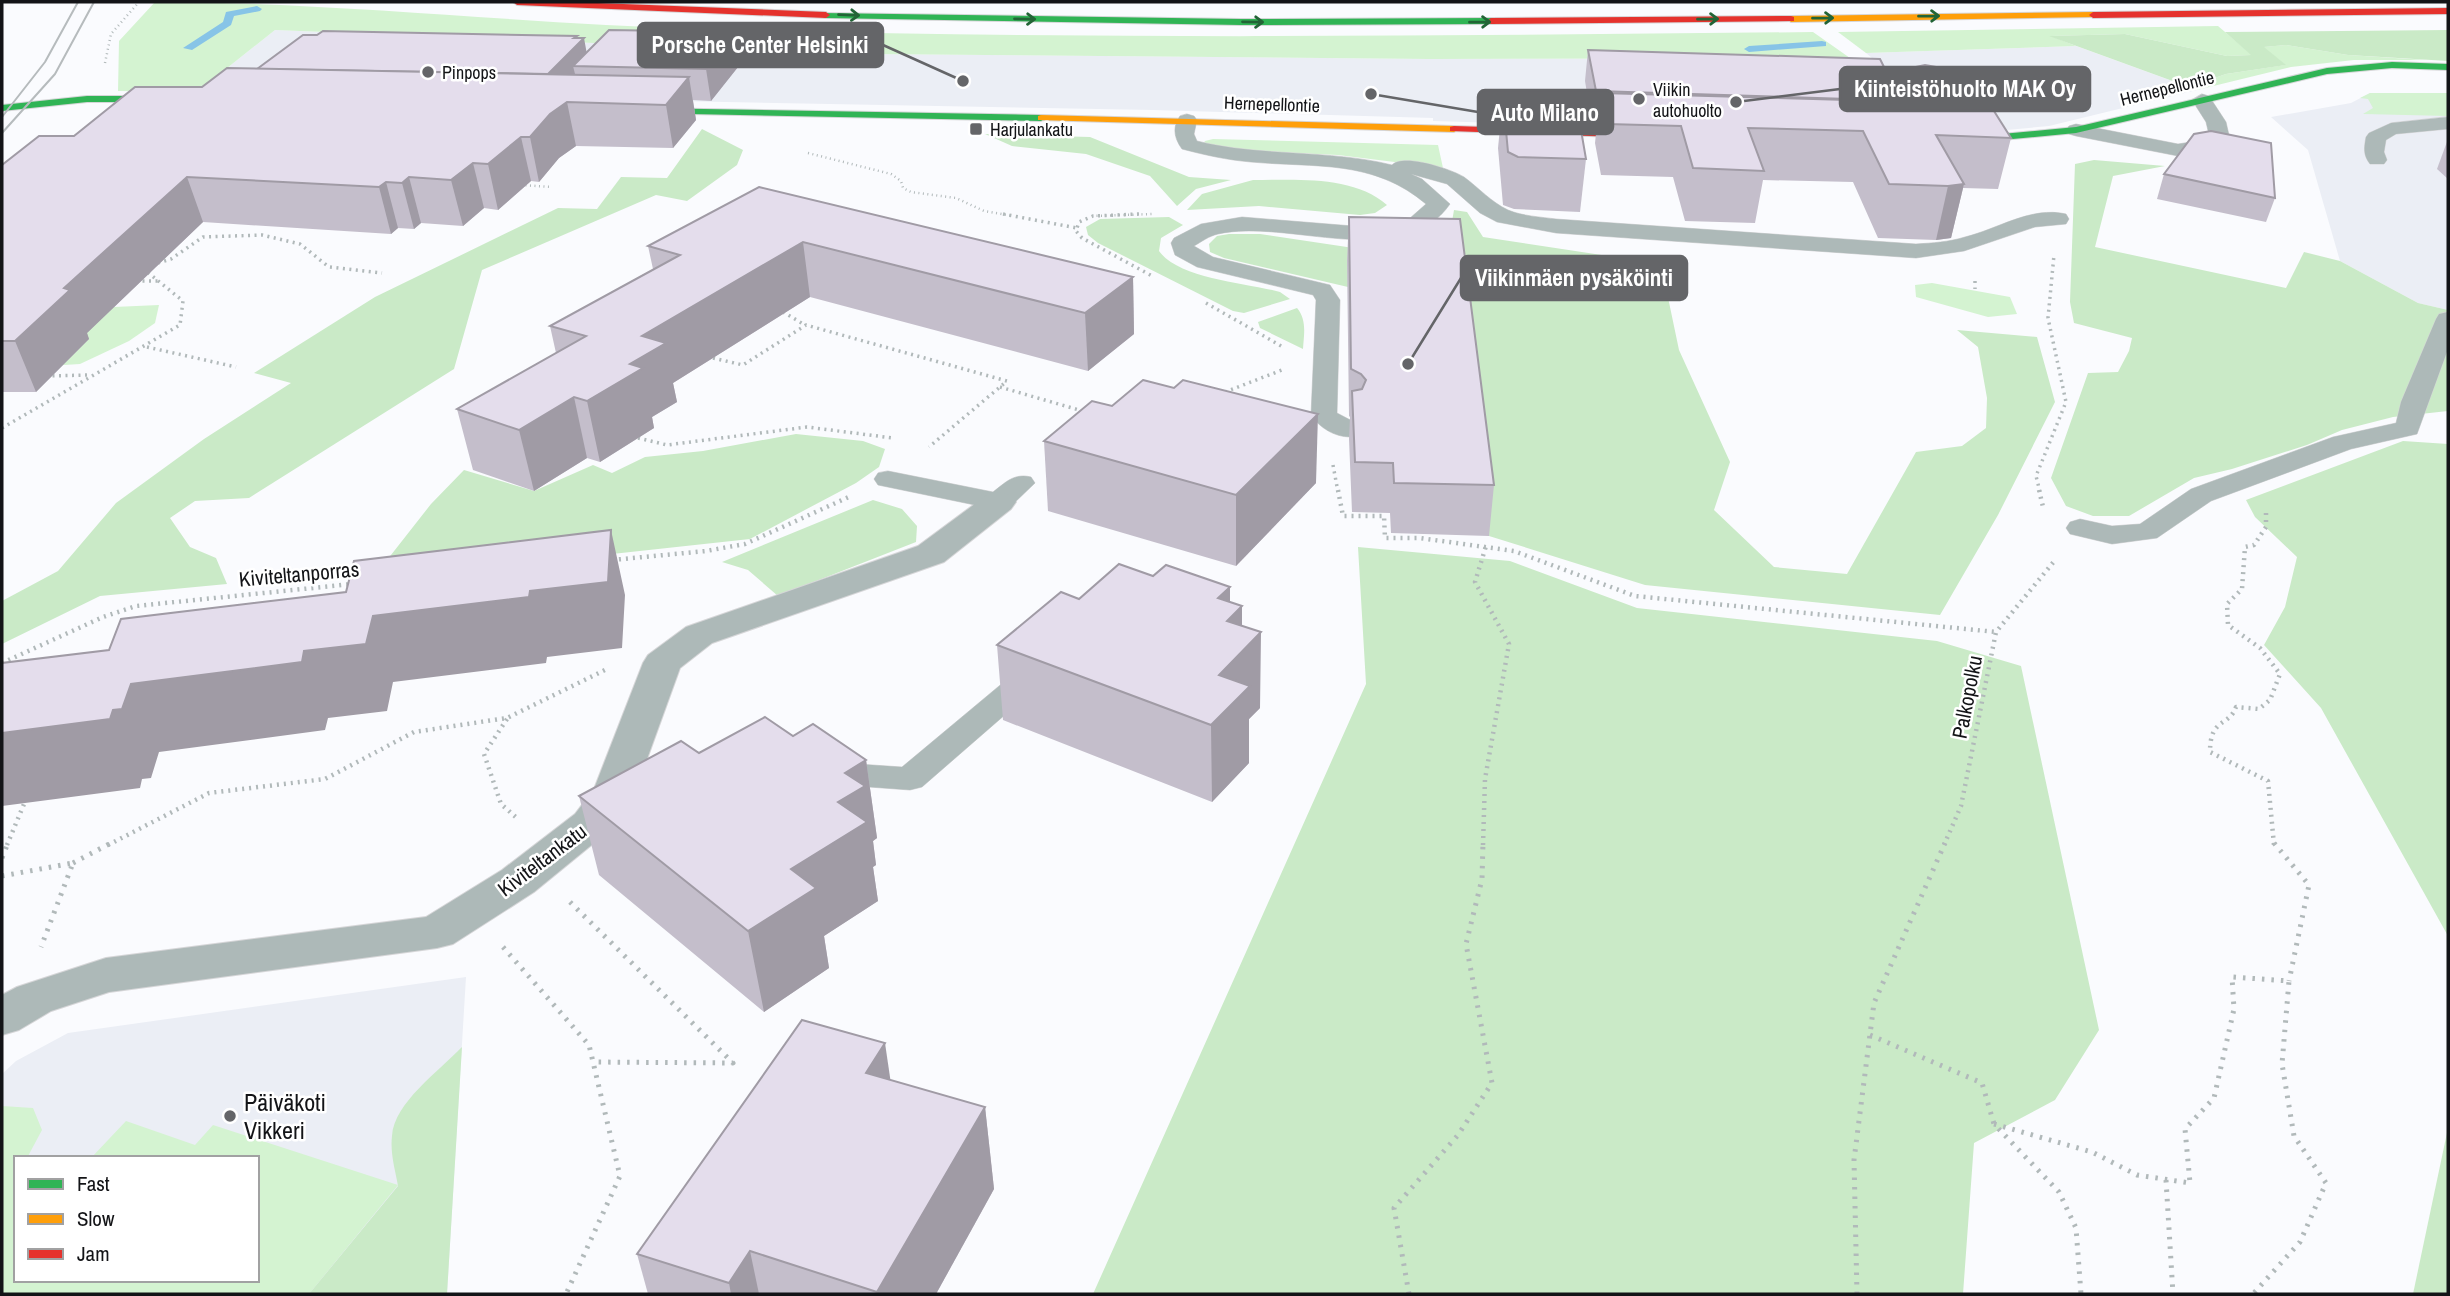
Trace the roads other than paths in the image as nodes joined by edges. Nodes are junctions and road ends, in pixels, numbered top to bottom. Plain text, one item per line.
1 (517, 2) edge
2 (2448, 11) edge
3 (2448, 67) edge
4 (188, 100) edge
5 (2202, 100) junction
6 (2, 108) edge
7 (628, 110) edge
8 (1187, 120) junction
9 (2448, 123) edge
10 (2076, 130) junction
11 (1666, 135) edge
12 (1938, 141) edge
13 (2377, 160) dead end
14 (1373, 168) junction
15 (2058, 219) road end
16 (1322, 290) junction
17 (1348, 292) edge
18 (2448, 319) edge
19 (1349, 429) dead end
20 (888, 479) road end
21 (1010, 493) joint
22 (2080, 528) road end
23 (1054, 655) edge
24 (795, 771) edge
25 (650, 793) edge
26 (604, 806) junction
27 (18, 1008) edge

1 -> 2 main road
3 - 5 main road, Hernepellontie
4 - 6 main road
5 - 10 main road, Hernepellontie
5 - 10 lane
7 - 8 main road, Hernepellontie
8 - 11 main road, Hernepellontie
8 - 14 lane
9 - 13 lane
10 - 12 main road, Hernepellontie
14 - 15 lane
14 - 16 lane
16 - 17 lane
16 - 19 lane
18 - 22 lane
20 - 21 lane
21 - 26 street, Kiviteltankatu
23 - 24 lane
25 - 26 lane
26 - 27 street, Kiviteltankatu

